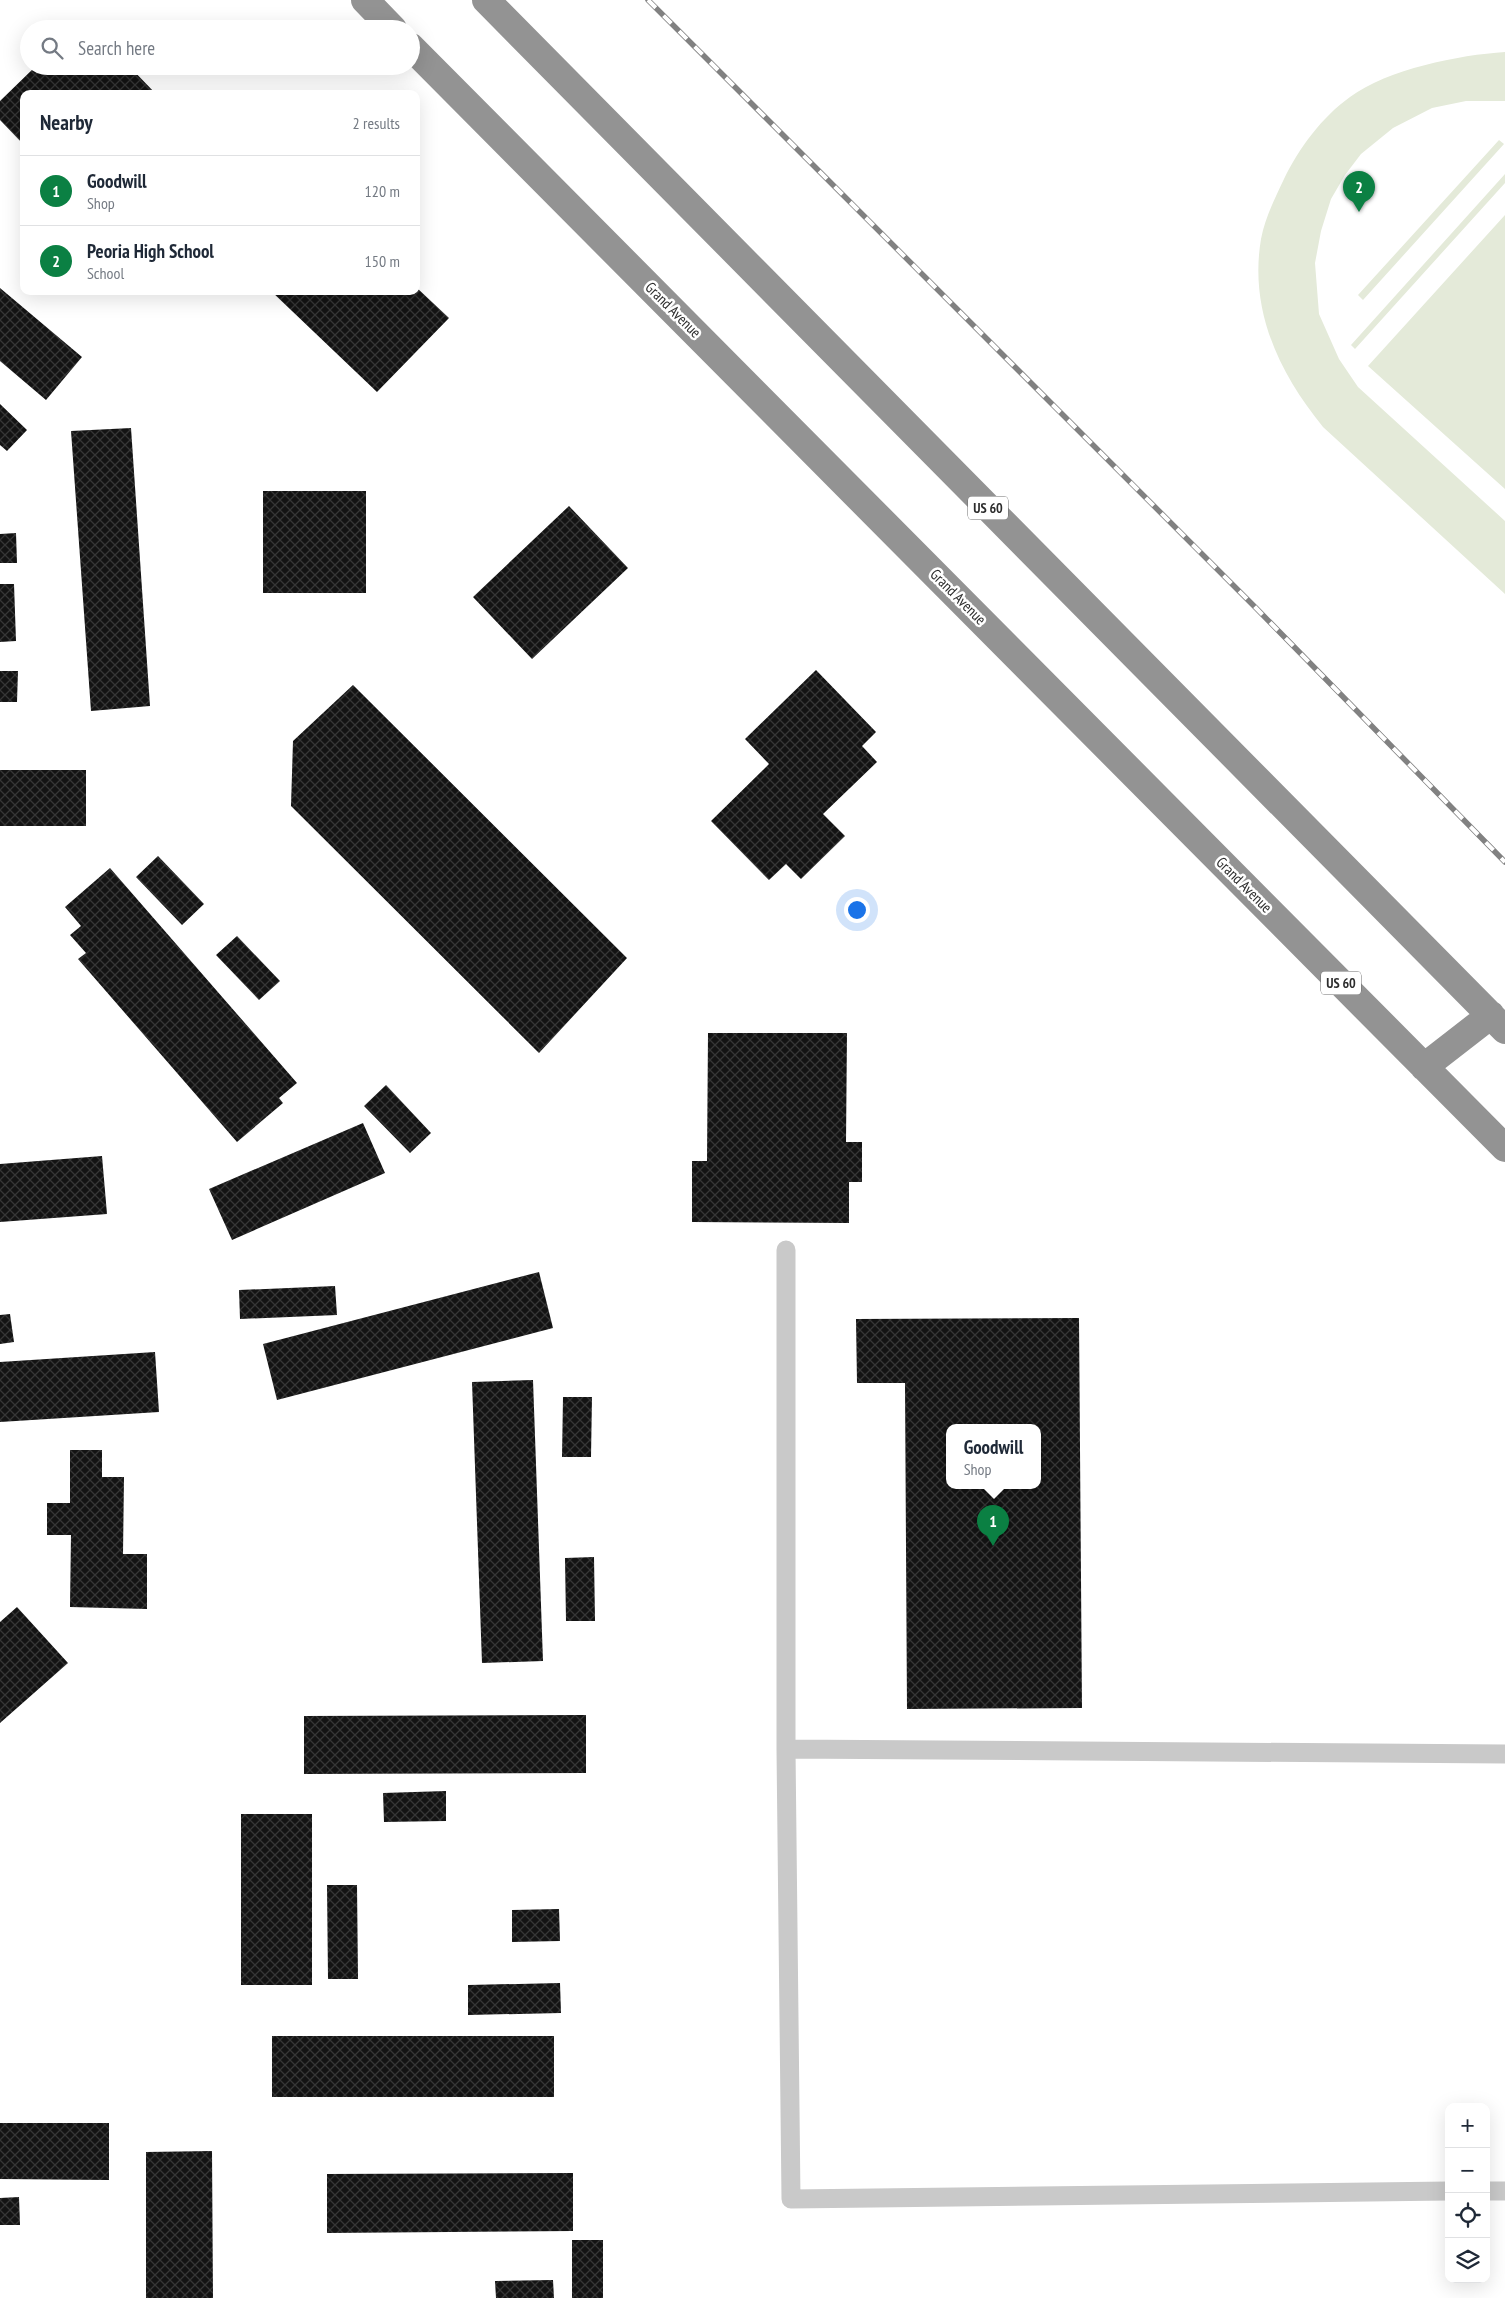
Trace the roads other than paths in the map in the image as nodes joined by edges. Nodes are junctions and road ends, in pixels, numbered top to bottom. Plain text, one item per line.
1 (364, 0) edge
2 (486, 0) edge
3 (384, 20) edge
4 (420, 56) edge
5 (1498, 1023) edge
6 (1424, 1067) junction
7 (1505, 1148) edge
8 (786, 1250) dead end
9 (786, 1749) junction
10 (1505, 1754) edge
11 (1445, 2191) edge
12 (1490, 2191) edge
13 (1505, 2191) edge

1 - 3 highway
2 - 5 highway, US 60
4 - 6 highway, Grand Avenue / US 60
5 - 6 highway
6 - 7 highway, Grand Avenue / US 60
8 - 9 lane
9 - 10 lane
9 - 11 lane
12 - 13 lane

